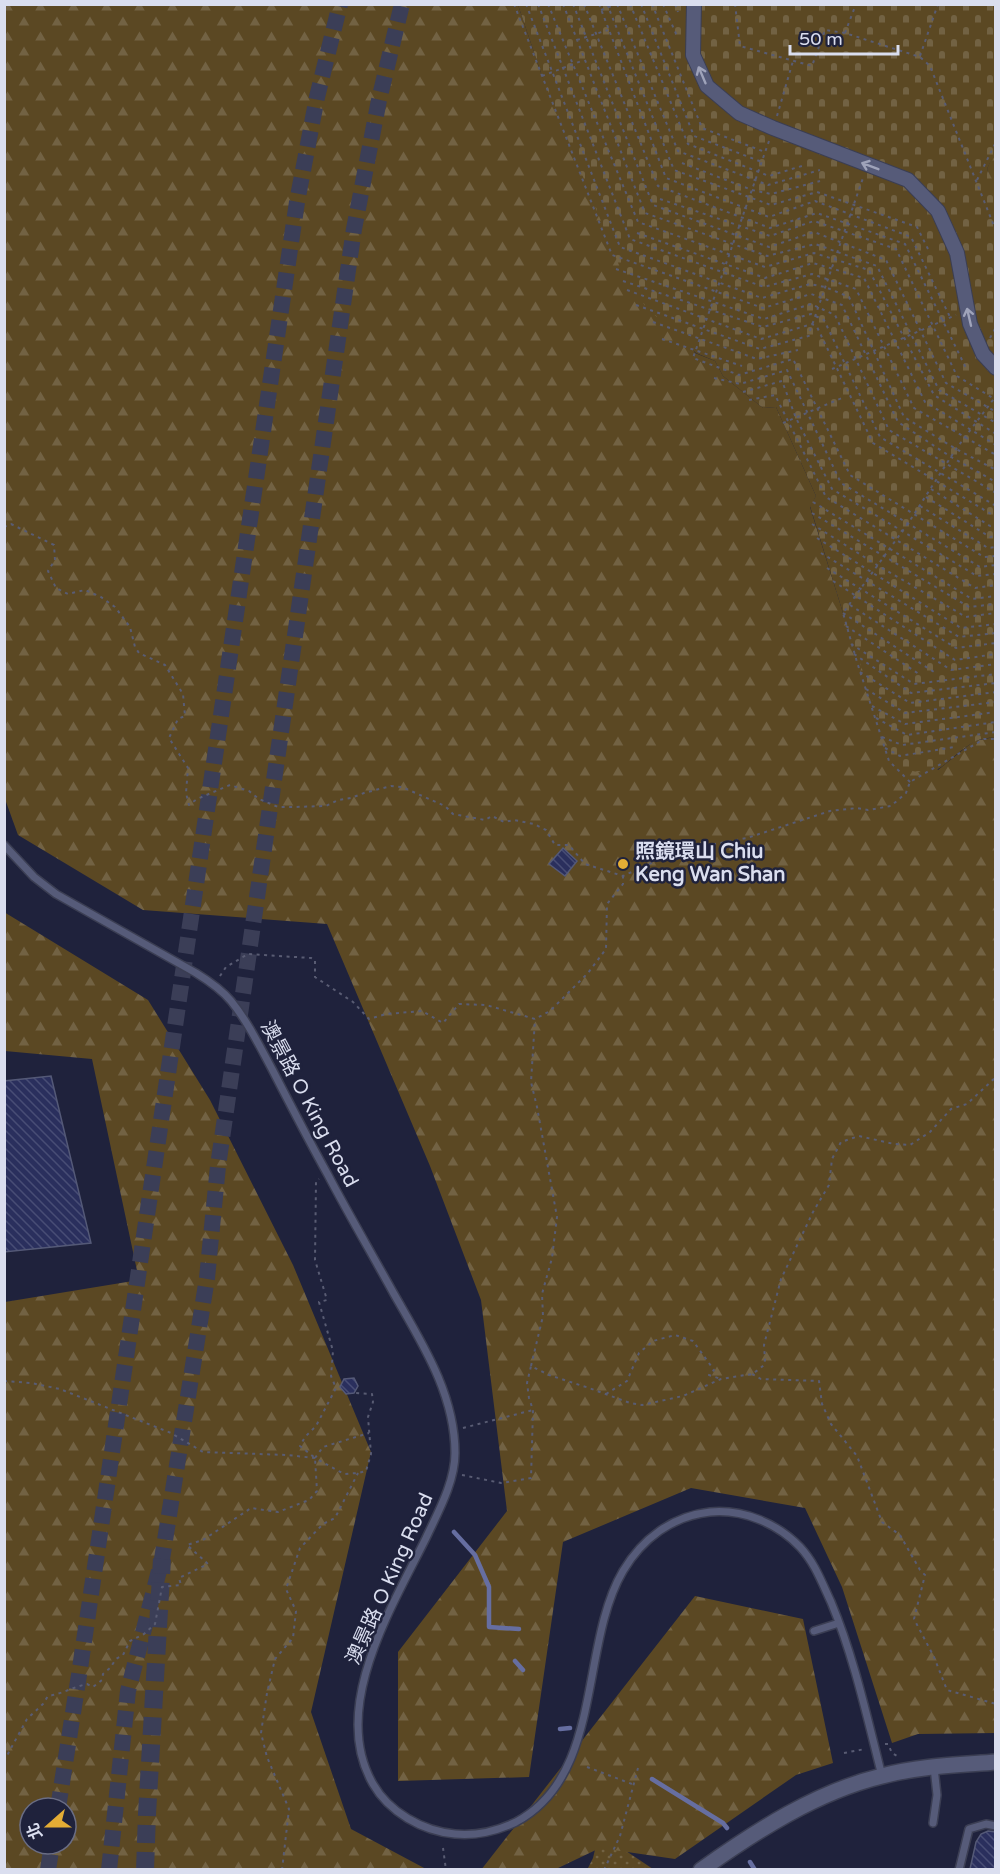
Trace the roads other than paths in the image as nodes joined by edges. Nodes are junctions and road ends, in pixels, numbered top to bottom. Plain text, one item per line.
1 (694, 4) edge
2 (996, 368) edge
3 (4, 845) edge
4 (839, 1623) junction
5 (814, 1631) dead end
6 (996, 1762) edge
7 (934, 1767) junction
8 (882, 1776) junction
9 (933, 1823) dead end
10 (996, 1826) edge
11 (701, 1869) edge
12 (959, 1869) edge

2 -> 1 street
3 - 4 lane, 澳景路 O King Road
4 - 5 lane
4 - 8 lane, 澳景路 O King Road
6 - 7 main road
7 - 8 main road
7 - 9 lane
8 - 11 main road
10 - 12 lane

